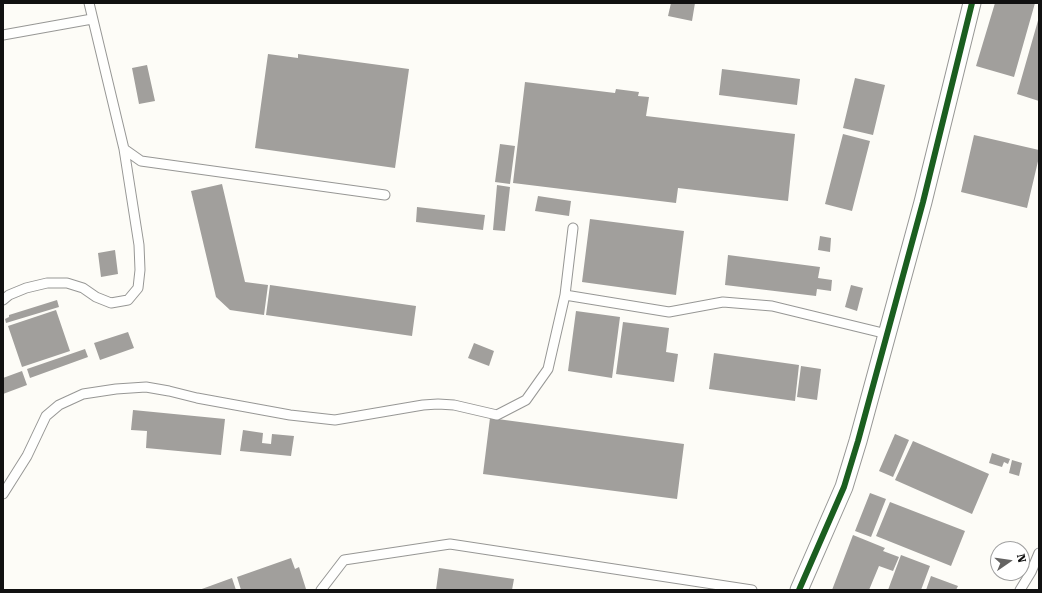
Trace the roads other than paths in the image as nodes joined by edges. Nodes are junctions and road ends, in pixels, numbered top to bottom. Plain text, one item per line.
1 (89, 3) edge
2 (972, 3) edge
3 (92, 19) junction
4 (3, 35) edge
5 (124, 149) junction
6 (385, 195) dead end
7 (573, 228) dead end
8 (565, 295) junction
9 (3, 300) edge
10 (887, 334) junction
11 (3, 494) edge
12 (1039, 553) edge
13 (321, 590) edge
14 (752, 590) edge
15 (799, 590) edge
16 (1020, 590) edge

1 - 3 lane
2 - 10 street
3 - 4 lane
3 - 5 lane
5 - 6 lane
5 - 9 lane
7 - 8 lane
8 - 10 lane
8 - 11 lane
10 - 15 street
12 - 16 lane
13 - 14 lane

